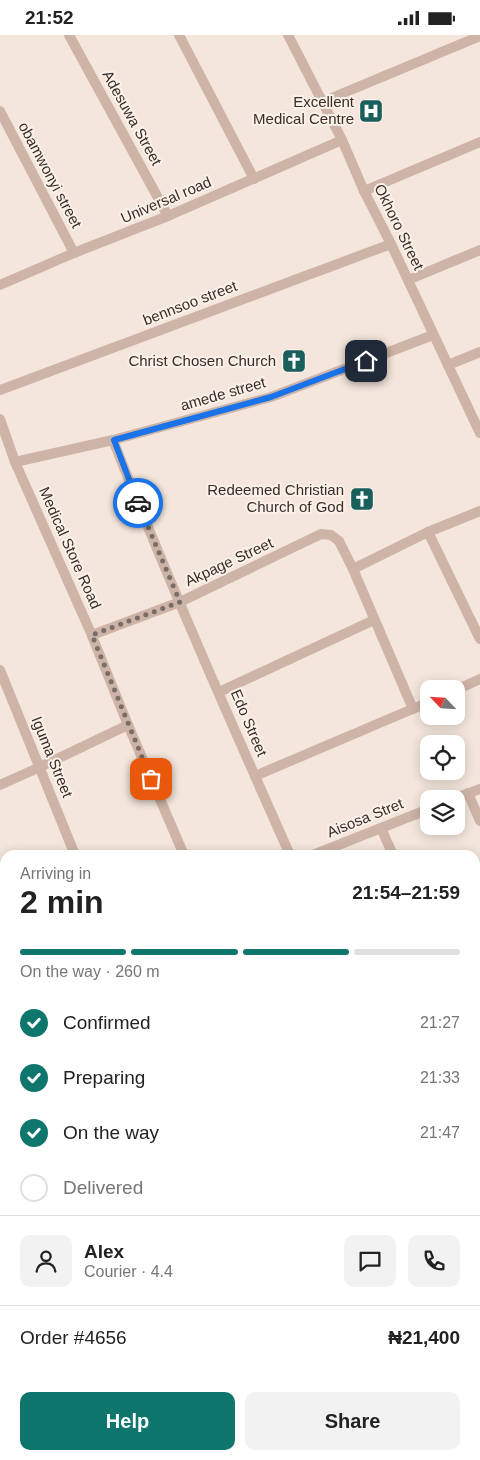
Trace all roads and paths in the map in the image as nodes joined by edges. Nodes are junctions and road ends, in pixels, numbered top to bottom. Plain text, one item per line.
1 (69, 35) edge
2 (179, 35) edge
3 (288, 35) edge
4 (480, 36) edge
5 (322, 102) junction
6 (0, 111) edge
7 (342, 140) junction
8 (480, 142) edge
9 (254, 179) junction
10 (364, 191) junction
11 (168, 216) junction
12 (391, 244) junction
13 (480, 250) edge
14 (74, 253) junction
15 (408, 280) junction
16 (0, 285) edge
17 (433, 335) junction
18 (480, 352) edge
19 (448, 365) junction
20 (0, 390) edge
21 (0, 419) edge
22 (480, 433) edge
23 (114, 440) junction
24 (15, 462) junction
25 (480, 511) edge
26 (428, 532) junction
27 (352, 569) junction
28 (180, 602) junction
29 (374, 620) junction
30 (92, 635) junction
31 (480, 639) edge
32 (1, 675) edge
33 (480, 679) edge
34 (465, 686) edge
35 (219, 692) junction
36 (420, 706) edge
37 (413, 709) junction
38 (128, 725) junction
39 (40, 767) junction
40 (255, 776) junction
41 (0, 785) edge
42 (480, 789) edge
43 (468, 793) junction
44 (465, 794) edge
45 (420, 813) edge
46 (480, 821) edge
47 (381, 828) junction
48 (73, 850) edge
49 (182, 850) edge
50 (288, 850) edge
51 (326, 850) edge
52 (391, 850) edge

1 - 11 street, Adesuwa Street
2 - 9 street
3 - 5 street, Okhoro Street
4 - 5 street
5 - 7 street, Okhoro Street
6 - 14 street, obamwonyi street
7 - 9 street, Universal road
7 - 10 street, Okhoro Street
8 - 10 street
9 - 11 street, Universal road
10 - 12 street, Okhoro Street
11 - 14 street, Universal road
12 - 15 street, Okhoro Street
12 - 20 street, bennsoo street
13 - 15 street
14 - 16 street, Universal road
15 - 17 street, Okhoro Street
17 - 19 street, Okhoro Street
17 - 23 street, amede street
18 - 19 street
19 - 22 street, Okhoro Street
21 - 24 street, Medical Store Road
23 - 24 street, amede street
23 - 28 street, Edo Street
24 - 30 street, Medical Store Road
25 - 26 street
26 - 27 street
26 - 31 street
27 - 28 street, Akpage Street
27 - 29 street
28 - 30 street, Akpage Street
28 - 35 street, Edo Street
29 - 35 street
29 - 37 street
30 - 38 street, Medical Store Road
32 - 39 street, Iguma Street
33 - 34 street
35 - 40 street, Edo Street
36 - 37 street
37 - 40 street
38 - 39 street
38 - 49 street, Medical Store Road
39 - 41 street
39 - 48 street, Iguma Street
40 - 50 street, Edo Street
42 - 43 street
43 - 44 street
43 - 46 street
45 - 47 street, Aisosa Stret
47 - 51 street, Aisosa Stret
47 - 52 street

